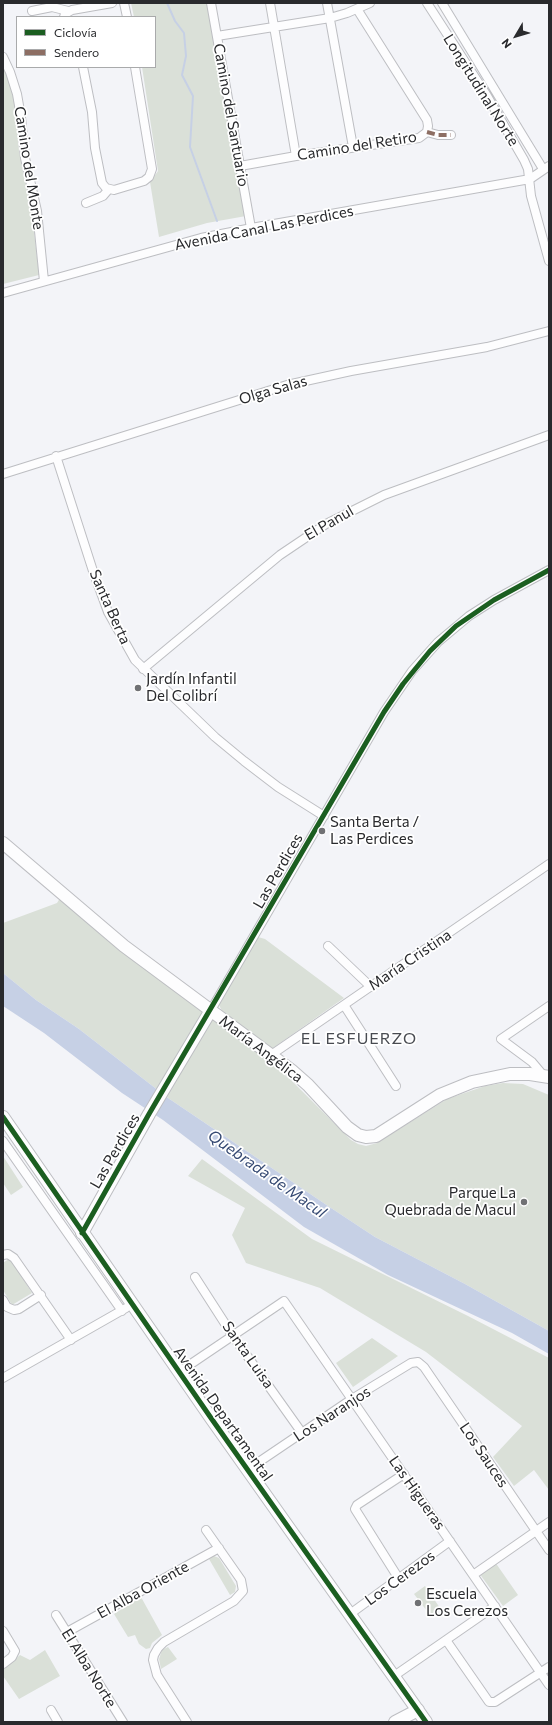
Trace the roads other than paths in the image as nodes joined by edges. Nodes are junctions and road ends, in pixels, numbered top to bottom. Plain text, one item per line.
1 (112, 3) edge
2 (124, 3) edge
3 (211, 3) edge
4 (270, 3) edge
5 (327, 3) edge
6 (370, 3) edge
7 (427, 3) edge
8 (442, 3) edge
9 (357, 10) junction
10 (32, 11) dead end
11 (66, 14) edge
12 (127, 16) edge
13 (330, 18) junction
14 (274, 26) junction
15 (217, 36) junction
16 (3, 57) edge
17 (83, 68) edge
18 (135, 68) edge
19 (427, 132) junction
20 (451, 134) dead end
21 (353, 147) junction
22 (296, 156) junction
23 (240, 166) junction
24 (546, 168) edge
25 (530, 179) junction
26 (109, 189) junction
27 (86, 203) dead end
28 (251, 228) junction
29 (549, 261) edge
30 (44, 281) junction
31 (3, 293) edge
32 (549, 331) edge
33 (549, 434) edge
34 (56, 456) junction
35 (3, 474) edge
36 (549, 570) edge
37 (143, 669) junction
38 (324, 816) junction
39 (3, 843) edge
40 (549, 864) edge
41 (328, 946) dead end
42 (371, 987) junction
43 (344, 1005) junction
44 (549, 1006) edge
45 (211, 1010) junction
46 (271, 1055) junction
47 (546, 1076) edge
48 (396, 1086) dead end
49 (3, 1117) edge
50 (3, 1141) edge
51 (82, 1233) junction
52 (3, 1255) edge
53 (194, 1277) dead end
54 (41, 1295) junction
55 (3, 1300) edge
56 (127, 1308) junction
57 (233, 1336) junction
58 (71, 1340) junction
59 (418, 1362) joint
60 (179, 1372) junction
61 (3, 1378) edge
62 (352, 1400) junction
63 (302, 1433) junction
64 (247, 1470) junction
65 (404, 1474) junction
66 (549, 1522) edge
67 (206, 1530) dead end
68 (536, 1531) junction
69 (450, 1541) junction
70 (219, 1548) junction
71 (549, 1550) edge
72 (473, 1575) junction
73 (399, 1579) junction
74 (495, 1606) junction
75 (56, 1614) dead end
76 (350, 1614) junction
77 (3, 1631) edge
78 (68, 1632) junction
79 (446, 1640) junction
80 (3, 1664) edge
81 (549, 1667) edge
82 (541, 1672) junction
83 (394, 1676) junction
84 (549, 1684) edge
85 (51, 1710) dead end
86 (418, 1710) junction
87 (58, 1722) edge
88 (123, 1722) edge
89 (187, 1722) edge
90 (395, 1722) edge
91 (426, 1722) edge

1 - 11 street
2 - 12 street
3 - 15 street, Camino del Santuario
4 - 14 street
5 - 13 street
6 - 9 street
7 - 25 street, Longitudinal Norte
8 - 24 street, Longitudinal Norte
9 - 13 street
9 - 19 street, Camino del Retiro
10 - 11 street
13 - 14 street
13 - 21 street
14 - 15 street
14 - 22 street
15 - 23 street, Camino del Santuario
16 - 30 street, Camino del Monte
17 - 26 street
18 - 26 street
19 - 20 street
19 - 21 street, Camino del Retiro
21 - 22 street, Camino del Retiro
22 - 23 street, Camino del Retiro
23 - 28 street, Camino del Santuario
24 - 25 street
25 - 28 street, Avenida Canal Las Perdices
25 - 29 street, Longitudinal Norte
26 - 27 street
28 - 30 street, Avenida Canal Las Perdices
30 - 31 street, Avenida Canal Las Perdices
32 - 34 street, Olga Salas
33 - 37 street, El Panul
34 - 35 street, Olga Salas
34 - 37 street, Santa Berta
36 - 38 street, Las Perdices
37 - 38 street, Santa Berta
38 - 45 street, Las Perdices
39 - 45 street, María Angélica
40 - 42 street, María Cristina
41 - 42 street
42 - 43 street, María Cristina
43 - 46 street, María Cristina
43 - 48 street
44 - 47 street, María Angélica
45 - 46 street, María Angélica
45 - 51 street, Las Perdices
46 - 47 street, María Angélica
49 - 51 street, Avenida Departamental
50 - 56 street, Avenida Departamental
51 - 56 street, Avenida Departamental
52 - 54 street
53 - 57 street, Santa Luisa
54 - 55 street
54 - 58 street
56 - 58 street
56 - 60 street, Avenida Departamental
57 - 60 street
57 - 62 street, Las Higueras
57 - 63 street, Santa Luisa
58 - 61 street
59 - 62 street, Los Naranjos
59 - 68 street, Los Sauces
60 - 64 street, Avenida Departamental
62 - 63 street, Los Naranjos
62 - 65 street, Las Higueras
63 - 64 street, Los Naranjos
64 - 76 street, Avenida Departamental
65 - 69 street, Las Higueras
65 - 73 street
66 - 68 street
67 - 70 street
68 - 71 street, Los Sauces
68 - 72 street
69 - 72 street, Las Higueras
69 - 73 street, Los Cerezos
70 - 78 street, El Alba Oriente
70 - 89 street
72 - 74 street, Las Higueras
73 - 76 street, Los Cerezos
74 - 79 street
74 - 82 street, Las Higueras
75 - 78 street, El Alba Norte
76 - 83 street, Avenida Departamental
77 - 80 street
78 - 88 street, El Alba Norte
79 - 82 street
79 - 83 street
81 - 82 street
82 - 84 street, Las Higueras
83 - 86 street, Avenida Departamental
85 - 87 street
86 - 90 street
86 - 91 street, Avenida Departamental

